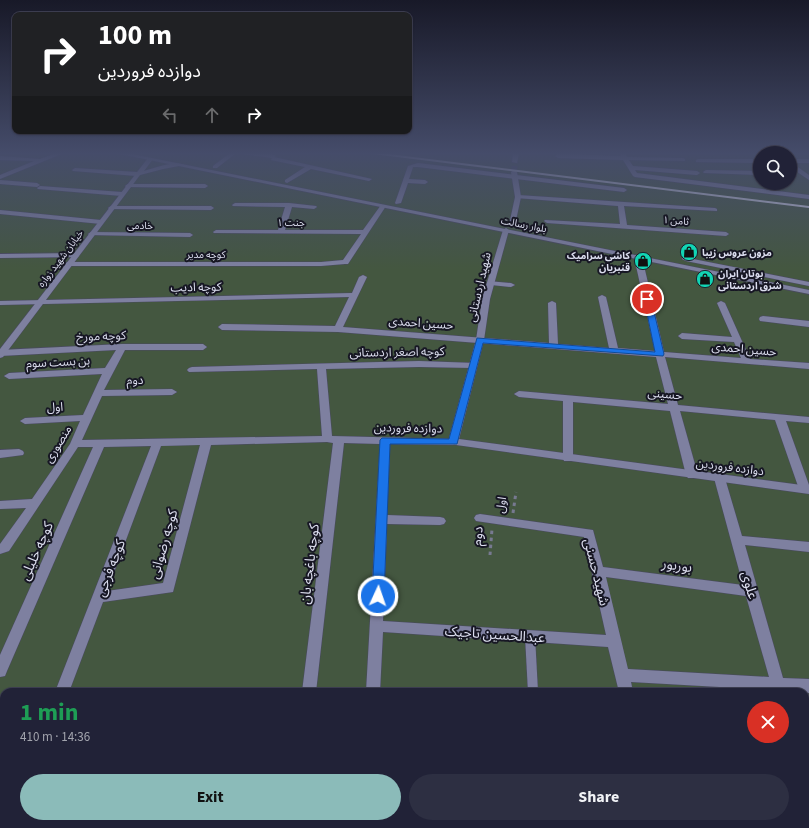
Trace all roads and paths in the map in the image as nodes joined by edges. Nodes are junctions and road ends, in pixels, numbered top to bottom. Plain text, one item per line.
1 (94, 192) edge
2 (311, 192) edge
3 (341, 192) edge
4 (402, 192) edge
5 (517, 192) edge
6 (767, 192) edge
7 (122, 194) joint
8 (518, 197) junction
9 (809, 197) edge
10 (398, 203) junction
11 (621, 204) junction
12 (234, 205) dead end
13 (289, 205) junction
14 (383, 206) junction
15 (314, 207) dead end
16 (111, 208) junction
17 (211, 208) dead end
18 (715, 210) dead end
19 (0, 212) edge
20 (547, 221) dead end
21 (101, 222) junction
22 (624, 227) junction
23 (509, 228) junction
24 (216, 232) dead end
25 (281, 232) junction
26 (365, 232) junction
27 (91, 234) junction
28 (726, 234) dead end
29 (190, 235) dead end
30 (589, 240) dead end
31 (639, 252) junction
32 (75, 254) junction
33 (0, 256) edge
34 (681, 258) dead end
35 (68, 264) junction
36 (363, 277) dead end
37 (490, 283) junction
38 (809, 284) edge
39 (511, 285) dead end
40 (809, 292) edge
41 (354, 296) junction
42 (602, 297) dead end
43 (39, 303) junction
44 (552, 303) dead end
45 (0, 304) edge
46 (722, 304) dead end
47 (764, 319) dead end
48 (809, 324) edge
49 (222, 327) dead end
50 (338, 329) junction
51 (682, 336) dead end
52 (480, 340) junction
53 (738, 340) junction
54 (554, 346) junction
55 (122, 347) junction
56 (203, 347) dead end
57 (614, 351) junction
58 (0, 354) edge
59 (660, 354) junction
60 (747, 361) junction
61 (473, 365) junction
62 (322, 366) junction
63 (809, 366) edge
64 (192, 370) dead end
65 (108, 371) junction
66 (9, 376) dead end
67 (172, 392) dead end
68 (98, 393) junction
69 (519, 394) dead end
70 (568, 398) junction
71 (674, 407) junction
72 (779, 417) junction
73 (87, 418) junction
74 (809, 420) edge
75 (25, 421) dead end
76 (333, 439) junction
77 (385, 440) junction
78 (206, 442) junction
79 (453, 442) junction
80 (157, 443) junction
81 (74, 444) junction
82 (100, 444) junction
83 (19, 453) dead end
84 (0, 454) edge
85 (568, 458) junction
86 (692, 475) junction
87 (720, 478) junction
88 (807, 489) edge
89 (516, 492) dead end
90 (35, 503) junction
91 (0, 505) edge
92 (381, 519) junction
93 (487, 519) joint
94 (440, 521) dead end
95 (512, 522) junction
96 (737, 540) junction
97 (809, 547) edge
98 (3, 548) edge
99 (490, 555) dead end
100 (597, 571) junction
101 (752, 591) junction
102 (98, 597) junction
103 (376, 626) junction
104 (530, 636) junction
105 (614, 641) junction
106 (0, 671) edge
107 (622, 675) junction
108 (809, 686) edge
109 (64, 688) edge
110 (310, 688) edge
111 (373, 688) edge
112 (533, 688) edge
113 (625, 688) edge
114 (768, 688) edge
115 (779, 688) edge
116 (789, 688) edge

1 - 7 street
2 - 14 street, بلوار رسالت
3 - 10 street, بلوار رسالت
4 - 10 street
5 - 8 street, شهید اردستانی
6 - 9 street
7 - 16 street, خیابان شهید زواره
8 - 11 street
8 - 23 street, شهید اردستانی
10 - 23 street, بلوار رسالت
11 - 18 street
11 - 22 street
12 - 13 street
13 - 15 street
13 - 25 street
14 - 23 street, بلوار رسالت
14 - 26 street
16 - 17 street
16 - 21 street, خیابان شهید زواره
19 - 21 street
20 - 22 street, ثامن ۱
21 - 27 street, خیابان شهید زواره
22 - 28 street, ثامن ۱
23 - 30 street, بلوار رسالت
23 - 31 street, بلوار رسالت
23 - 37 street, شهید اردستانی
24 - 25 street, جنت ۱
25 - 26 street, جنت ۱
26 - 35 street, کوچه مدیر
27 - 29 street, خادمی
27 - 32 street, خیابان شهید زواره
31 - 40 street, بلوار رسالت
31 - 59 street
32 - 33 street
32 - 35 street, خیابان شهید زواره
34 - 38 street
35 - 43 street, خیابان شهید زواره
36 - 41 street
37 - 39 street
37 - 52 street, شهید اردستانی
41 - 43 street, کوچه ادیب
41 - 50 street
42 - 57 street
43 - 45 street, کوچه ادیب
43 - 58 street, خیابان شهید زواره
44 - 54 street
46 - 53 street
47 - 48 street
49 - 50 street, حسین احمدی
50 - 52 street, حسین احمدی
51 - 53 street
52 - 54 street, حسین احمدی
52 - 61 street, شهید اردستانی
53 - 60 street
54 - 57 street, حسین احمدی
55 - 56 street, کوچه مورخ
55 - 58 street, کوچه مورخ
55 - 65 street, منصوری
57 - 59 street, حسین احمدی
59 - 60 street, حسین احمدی
59 - 71 street
60 - 63 street, حسین احمدی
61 - 62 street, کوچه اصغر اردستانی
61 - 79 street, شهید اردستانی
62 - 64 street, کوچه اصغر اردستانی
62 - 76 street
65 - 66 street, بن بست سوم
65 - 68 street, منصوری
67 - 68 street, دوم
68 - 73 street, منصوری
69 - 70 street, حسینی
70 - 71 street, حسینی
70 - 85 street
71 - 72 street, حسینی
71 - 86 street
72 - 74 street, حسینی
72 - 88 street
73 - 75 street, اول
73 - 81 street, منصوری
76 - 77 street, دوازده فروردین
76 - 78 street, دوازده فروردین
76 - 110 street, کوچه باغچه بان
77 - 79 street, دوازده فروردین
77 - 92 street
78 - 80 street, دوازده فروردین
78 - 102 street, کوچه رضوانی
79 - 85 street, دوازده فروردین
80 - 82 street, دوازده فروردین
80 - 102 street, کوچه فرجی
81 - 82 street, دوازده فروردین
81 - 90 street, منصوری
82 - 106 street, کوچه خلیلی
83 - 84 street
85 - 86 street, دوازده فروردین
86 - 87 street, دوازده فروردین
87 - 88 street, دوازده فروردین
87 - 96 street, علوی
89 - 95 path, اول
90 - 91 street
90 - 98 street, منصوری
92 - 94 street
92 - 103 street
93 - 95 street, شهید حسنی
93 - 99 path, دوم
95 - 100 street, شهید حسنی
96 - 97 street
96 - 101 street, علوی
100 - 101 street, بوربور
100 - 105 street, شهید حسنی
101 - 115 street, علوی
102 - 109 street, کوچه فرجی
103 - 104 street, عبدالحسین تاجیک
103 - 111 street
104 - 105 street, عبدالحسین تاجیک
104 - 112 lane
105 - 107 street, شهید حسنی
107 - 113 street, شهید حسنی
107 - 114 street
108 - 116 street

